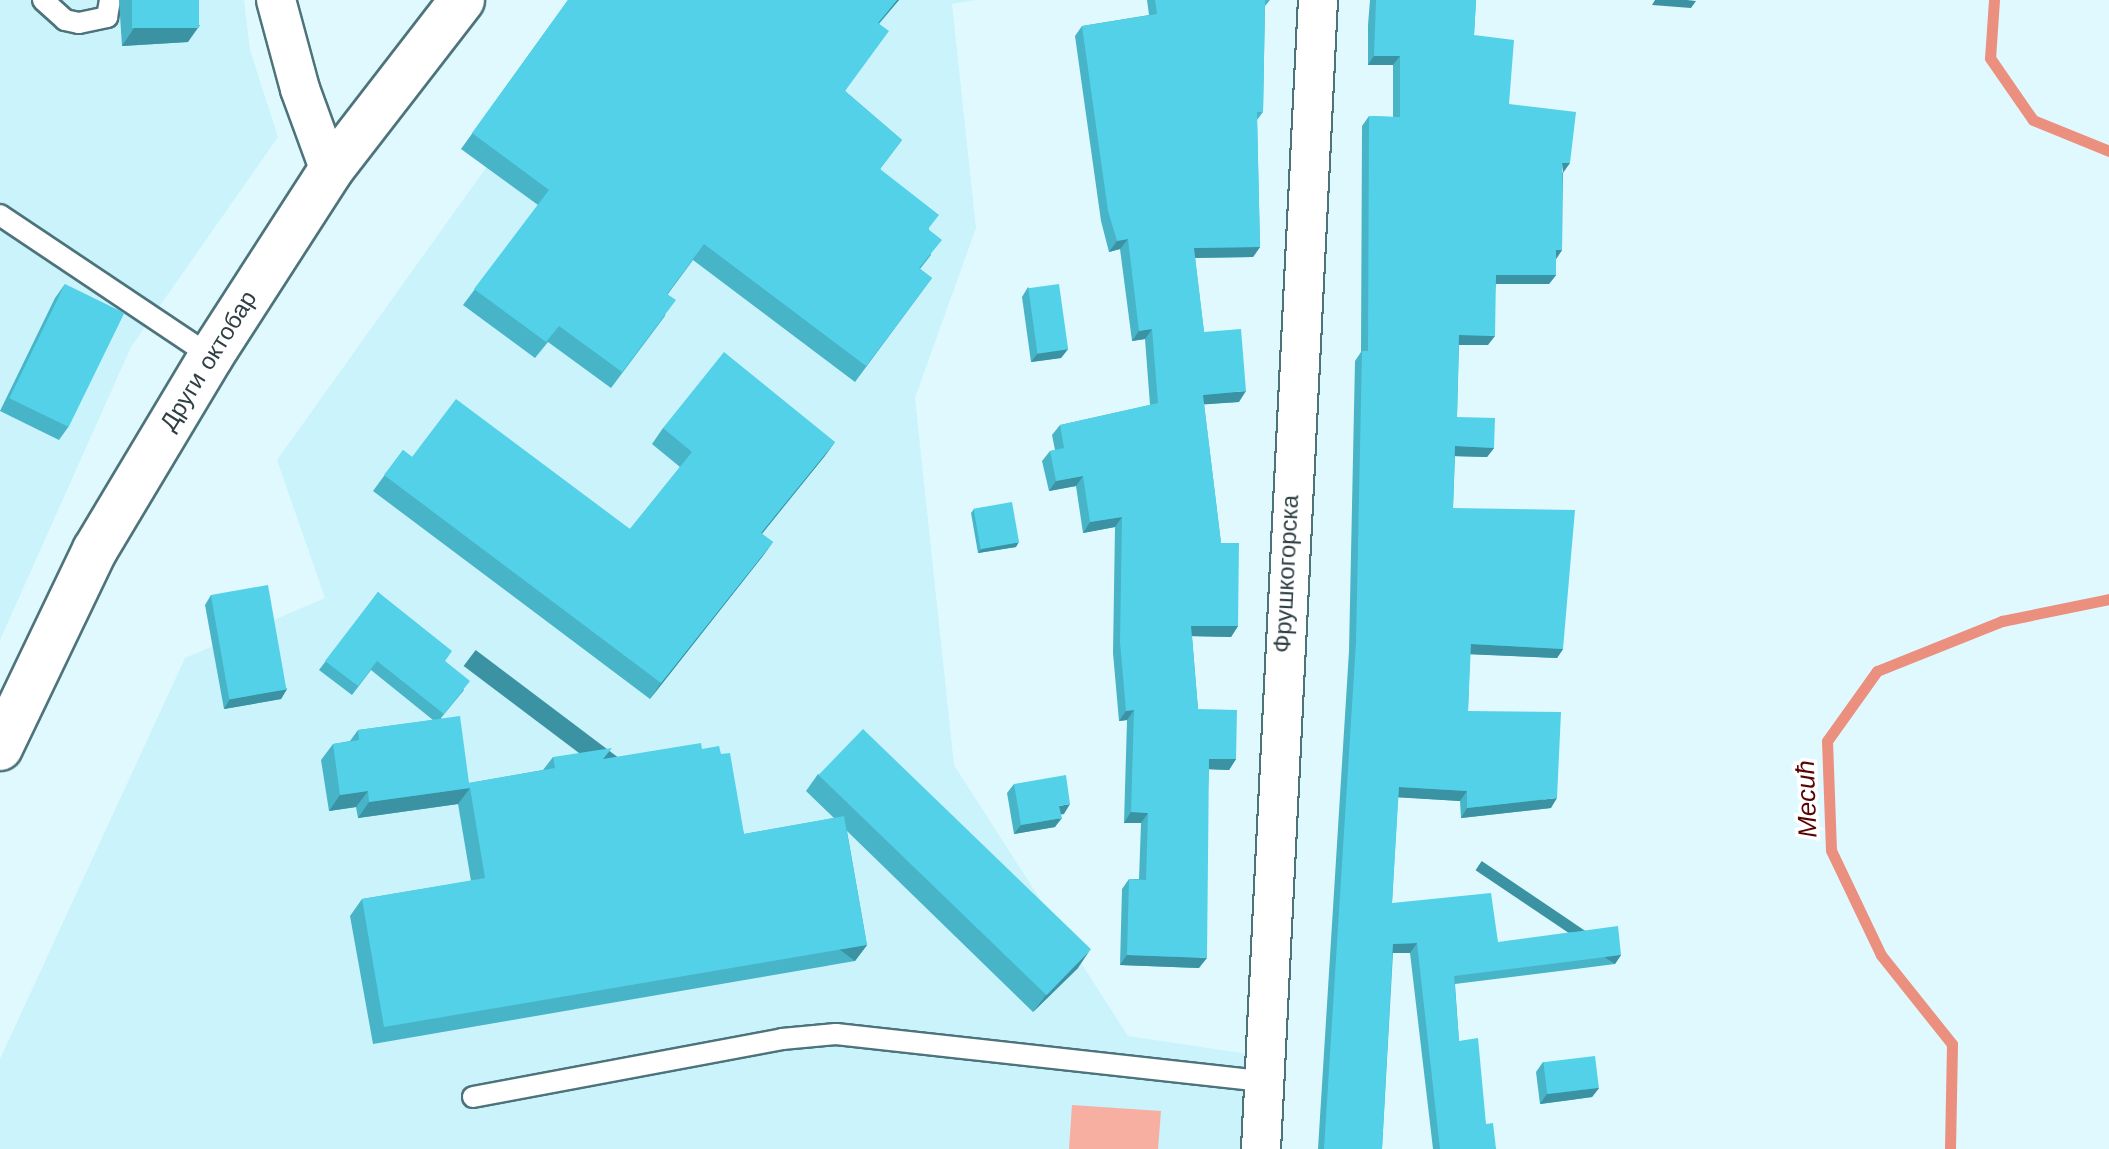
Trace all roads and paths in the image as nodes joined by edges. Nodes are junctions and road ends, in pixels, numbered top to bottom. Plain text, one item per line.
1 (43, 0) edge
2 (110, 0) edge
3 (276, 0) edge
4 (462, 0) edge
5 (1318, 0) edge
6 (330, 171) junction
7 (0, 215) edge
8 (211, 356) junction
9 (0, 748) edge
10 (1262, 1081) junction
11 (473, 1097) dead end
12 (1261, 1149) edge

1 - 2 lane
3 - 6 street
4 - 6 main road, Други октобар
5 - 10 street, Фрушкогорска
6 - 8 main road, Други октобар
7 - 8 lane
8 - 9 main road, Други октобар
10 - 11 lane
10 - 12 street, Фрушкогорска

